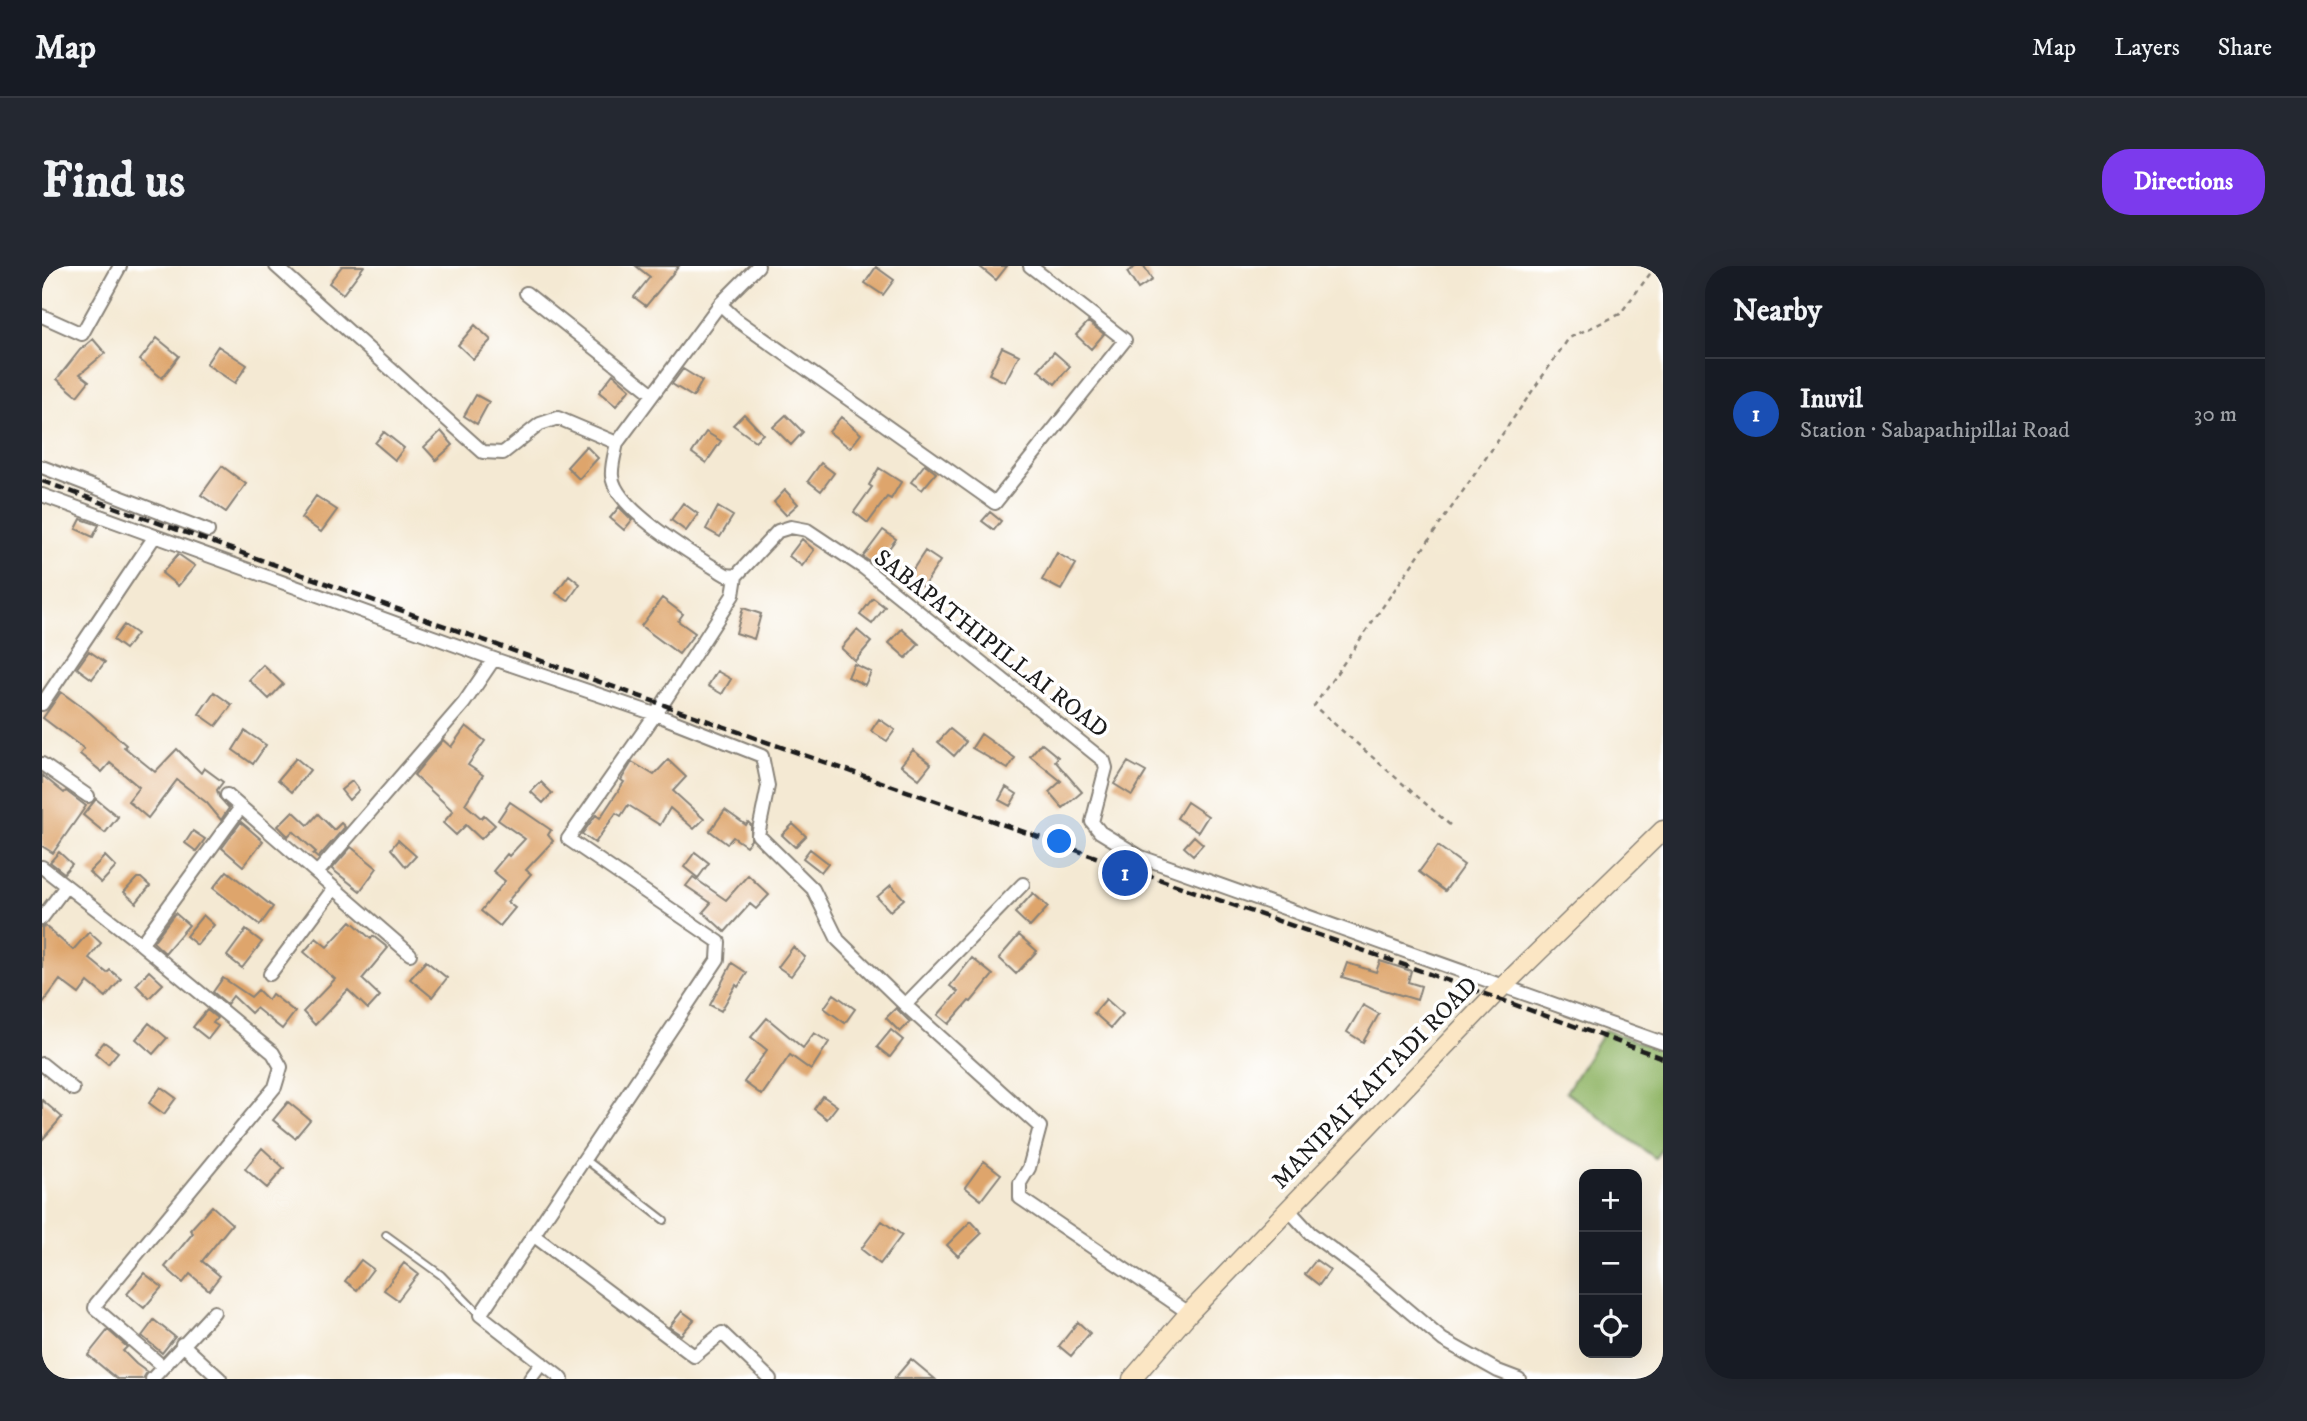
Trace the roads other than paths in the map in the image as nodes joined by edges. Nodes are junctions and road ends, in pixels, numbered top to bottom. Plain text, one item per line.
1 (120, 266) edge
2 (276, 266) edge
3 (758, 266) edge
4 (1030, 266) edge
5 (526, 293) dead end
6 (720, 304) junction
7 (42, 316) edge
8 (653, 394) junction
9 (617, 443) junction
10 (42, 467) edge
11 (42, 495) edge
12 (208, 531) dead end
13 (155, 536) junction
14 (736, 576) junction
15 (494, 659) junction
16 (42, 704) edge
17 (656, 714) junction
18 (42, 764) edge
19 (227, 795) dead end
20 (88, 796) dead end
21 (241, 807) junction
22 (1663, 830) edge
23 (42, 867) edge
24 (317, 873) junction
25 (1023, 884) dead end
26 (66, 886) junction
27 (334, 888) junction
28 (42, 918) edge
29 (141, 944) junction
30 (410, 954) dead end
31 (270, 974) dead end
32 (1502, 987) junction
33 (905, 1005) junction
34 (1663, 1043) edge
35 (42, 1064) edge
36 (73, 1089) dead end
37 (584, 1158) junction
38 (1289, 1209) junction
39 (664, 1220) dead end
40 (386, 1235) dead end
41 (533, 1235) junction
42 (214, 1312) dead end
43 (1189, 1313) junction
44 (480, 1315) junction
45 (182, 1344) junction
46 (542, 1363) junction
47 (162, 1366) junction
48 (152, 1379) edge
49 (220, 1379) edge
50 (530, 1379) edge
51 (562, 1379) edge
52 (770, 1379) edge
53 (1132, 1379) edge
54 (1519, 1379) edge

1 - 7 street
2 - 9 street
3 - 6 street
4 - 6 street
5 - 8 street
6 - 8 street
8 - 9 street
9 - 14 street
10 - 12 street
11 - 13 street
13 - 15 street
13 - 16 street
14 - 17 street
14 - 32 street, SABAPATHIPILLAI ROAD
15 - 17 street
15 - 24 street
17 - 33 street
17 - 37 street
18 - 20 street
19 - 21 street
21 - 24 street
21 - 29 street
22 - 32 main road, MANIPAI KAITADI ROAD
23 - 26 street
24 - 27 street
25 - 33 street
26 - 28 street
26 - 29 street
27 - 30 street
27 - 31 street
29 - 47 street
32 - 34 street, SABAPATHIPILLAI ROAD
32 - 38 main road, MANIPAI KAITADI ROAD
33 - 43 street
35 - 36 street
37 - 39 lane
37 - 41 street
38 - 43 main road, MANIPAI KAITADI ROAD
38 - 54 street
40 - 44 lane
41 - 44 street
41 - 52 street
42 - 45 street
43 - 53 main road, MANIPAI KAITADI ROAD
44 - 46 street
45 - 47 street
45 - 49 street
46 - 50 street
46 - 51 street
47 - 48 street

